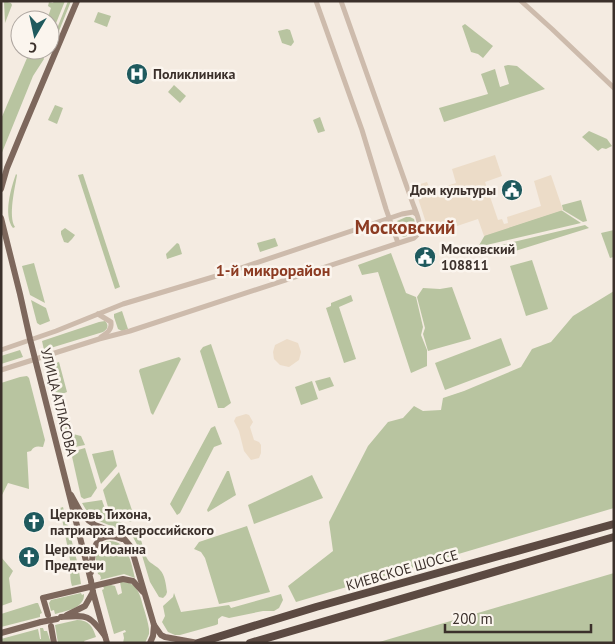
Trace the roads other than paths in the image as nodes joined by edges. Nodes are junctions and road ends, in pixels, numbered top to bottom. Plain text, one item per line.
1 (77, 1) edge
2 (316, 1) edge
3 (341, 1) edge
4 (520, 1) edge
5 (614, 88) edge
6 (1, 189) edge
7 (416, 214) junction
8 (1, 218) edge
9 (390, 218) junction
10 (398, 242) junction
11 (98, 314) junction
12 (30, 339) junction
13 (99, 339) junction
14 (1, 350) edge
15 (35, 359) junction
16 (1, 370) edge
17 (67, 488) junction
18 (614, 524) edge
19 (614, 537) edge
20 (127, 542) junction
21 (90, 580) junction
22 (93, 592) junction
23 (146, 594) junction
24 (48, 616) dead end
25 (58, 618) junction
26 (154, 625) junction
27 (50, 626) dead end
28 (1, 633) edge
29 (106, 640) edge
30 (54, 643) edge
31 (150, 643) edge
32 (198, 643) edge
33 (250, 643) edge

1 - 6 main road
2 - 9 street
3 - 7 street
4 - 5 street
7 - 9 street
7 - 10 street
8 - 12 main road, УЛИЦА АТЛАСОВА
9 - 10 street
9 - 11 street
10 - 13 street
11 - 12 street
11 - 13 street
12 - 14 street
12 - 15 main road, УЛИЦА АТЛАСОВА
13 - 15 street
15 - 16 street
15 - 17 main road, УЛИЦА АТЛАСОВА
17 - 20 main road
17 - 21 main road, УЛИЦА АТЛАСОВА
18 - 32 highway, КИЕВСКОЕ ШОССЕ
19 - 33 highway, КИЕВСКОЕ ШОССЕ
20 - 21 main road
20 - 23 main road
21 - 22 main road, УЛИЦА АТЛАСОВА, bridge
22 - 25 main road
22 - 29 main road, УЛИЦА АТЛАСОВА
23 - 24 main road
23 - 26 main road
25 - 28 main road, bridge
25 - 29 main road
26 - 31 main road
26 - 32 main road
27 - 30 main road

